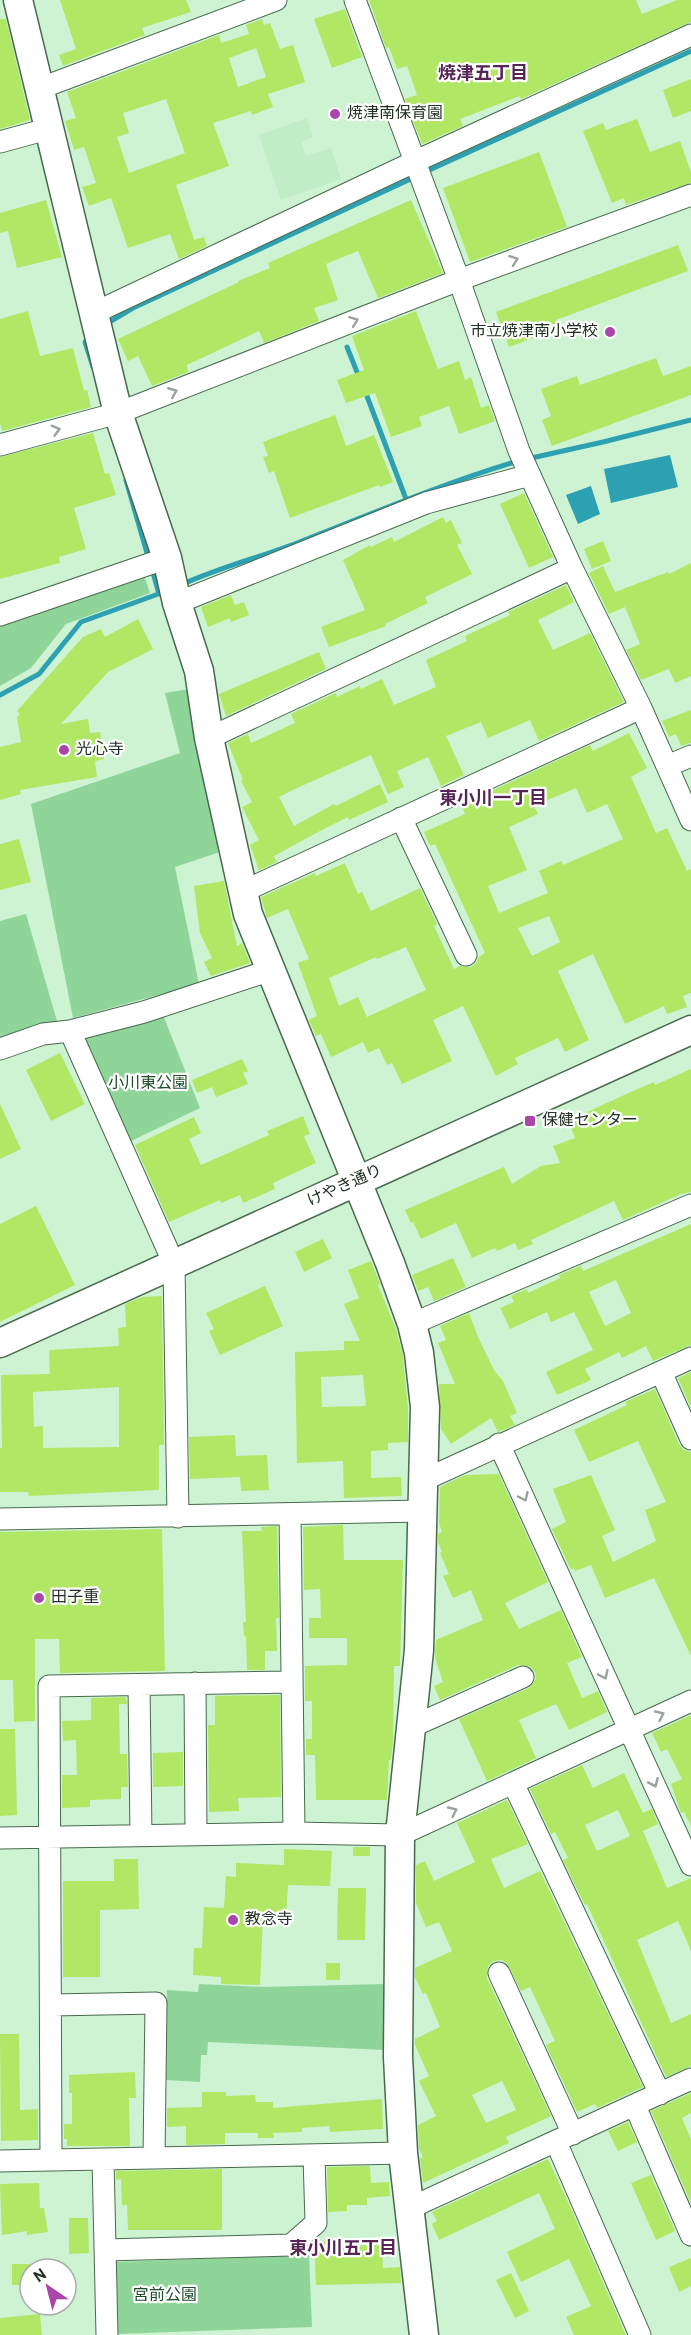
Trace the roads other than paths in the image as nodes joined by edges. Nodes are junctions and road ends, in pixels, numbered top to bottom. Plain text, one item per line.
1 (18, 0) edge
2 (276, 0) edge
3 (355, 0) edge
4 (691, 35) edge
5 (41, 88) junction
6 (51, 128) junction
7 (0, 142) edge
8 (414, 162) junction
9 (691, 195) edge
10 (459, 280) junction
11 (94, 313) junction
12 (118, 414) junction
13 (0, 445) edge
14 (530, 475) junction
15 (166, 558) junction
16 (572, 568) junction
17 (177, 603) junction
18 (0, 615) edge
19 (641, 708) junction
20 (209, 738) junction
21 (691, 756) edge
22 (667, 766) junction
23 (401, 818) junction
24 (691, 820) edge
25 (244, 891) junction
26 (466, 955) dead end
27 (271, 970) junction
28 (691, 1030) edge
29 (70, 1031) junction
30 (0, 1049) edge
31 (357, 1181) junction
32 (691, 1204) edge
33 (174, 1264) junction
34 (412, 1324) junction
35 (0, 1343) edge
36 (691, 1358) edge
37 (661, 1372) junction
38 (691, 1439) edge
39 (499, 1444) junction
40 (424, 1480) junction
41 (422, 1511) junction
42 (290, 1514) junction
43 (178, 1517) junction
44 (0, 1519) edge
45 (522, 1677) dead end
46 (292, 1682) junction
47 (195, 1683) junction
48 (139, 1685) junction
49 (691, 1701) edge
50 (411, 1727) junction
51 (630, 1730) junction
52 (513, 1783) junction
53 (294, 1833) junction
54 (196, 1834) junction
55 (141, 1835) junction
56 (400, 1835) junction
57 (0, 1838) edge
58 (50, 1838) junction
59 (691, 1865) edge
60 (499, 1973) dead end
61 (52, 2004) junction
62 (691, 2079) edge
63 (660, 2094) junction
64 (635, 2106) junction
65 (565, 2138) junction
66 (403, 2154) junction
67 (314, 2156) junction
68 (154, 2158) junction
69 (51, 2159) junction
70 (103, 2159) junction
71 (0, 2161) edge
72 (410, 2208) junction
73 (691, 2235) edge
74 (105, 2250) junction
75 (107, 2335) edge
76 (424, 2335) edge
77 (640, 2335) edge

1 - 5 street
2 - 5 street
3 - 8 street
4 - 8 street
5 - 6 street
6 - 7 street
6 - 11 street
8 - 10 street
8 - 11 street
10 -> 9 street
12 -> 10 street
10 - 14 street
11 - 12 street
13 -> 12 street
12 - 15 street
14 - 16 street
14 - 17 street
15 - 17 street
15 - 18 street
16 - 19 street
16 - 20 street
17 - 20 street
19 - 22 street
19 - 23 street
20 - 25 street
21 - 22 street
22 - 24 street
23 - 25 street
23 - 26 street
25 - 27 street
27 - 29 street
27 - 31 street
28 - 31 street, けやき通り
29 - 30 street
29 - 33 street
31 - 33 street, けやき通り
31 - 34 street
32 - 34 street
33 - 35 street, けやき通り
33 - 43 street
34 - 40 street
36 - 37 street
37 - 38 street
37 - 39 street
39 - 40 street
39 -> 51 street
40 - 41 street
41 - 42 street
41 - 50 street
42 - 43 street
42 - 46 street
43 - 44 street
45 - 50 street
46 - 47 street
46 - 53 street
47 - 48 street
47 - 54 street
48 - 55 street
48 - 58 street
51 -> 49 street
50 - 56 street
51 - 52 street
51 -> 59 street
56 -> 52 street
52 - 63 street
53 - 54 street
53 - 56 street
54 - 55 street
55 - 58 street
56 - 66 street
57 - 58 street
58 - 61 street
60 - 65 street
61 - 68 street
61 - 69 street
62 - 63 street
63 - 64 street
64 - 65 street
64 - 73 street
65 - 72 street
65 - 77 street
66 - 67 street
66 - 72 street
67 - 68 street
67 - 74 street
68 - 70 street
69 - 70 street
69 - 71 street
70 - 74 street
72 - 76 street
74 - 75 street

